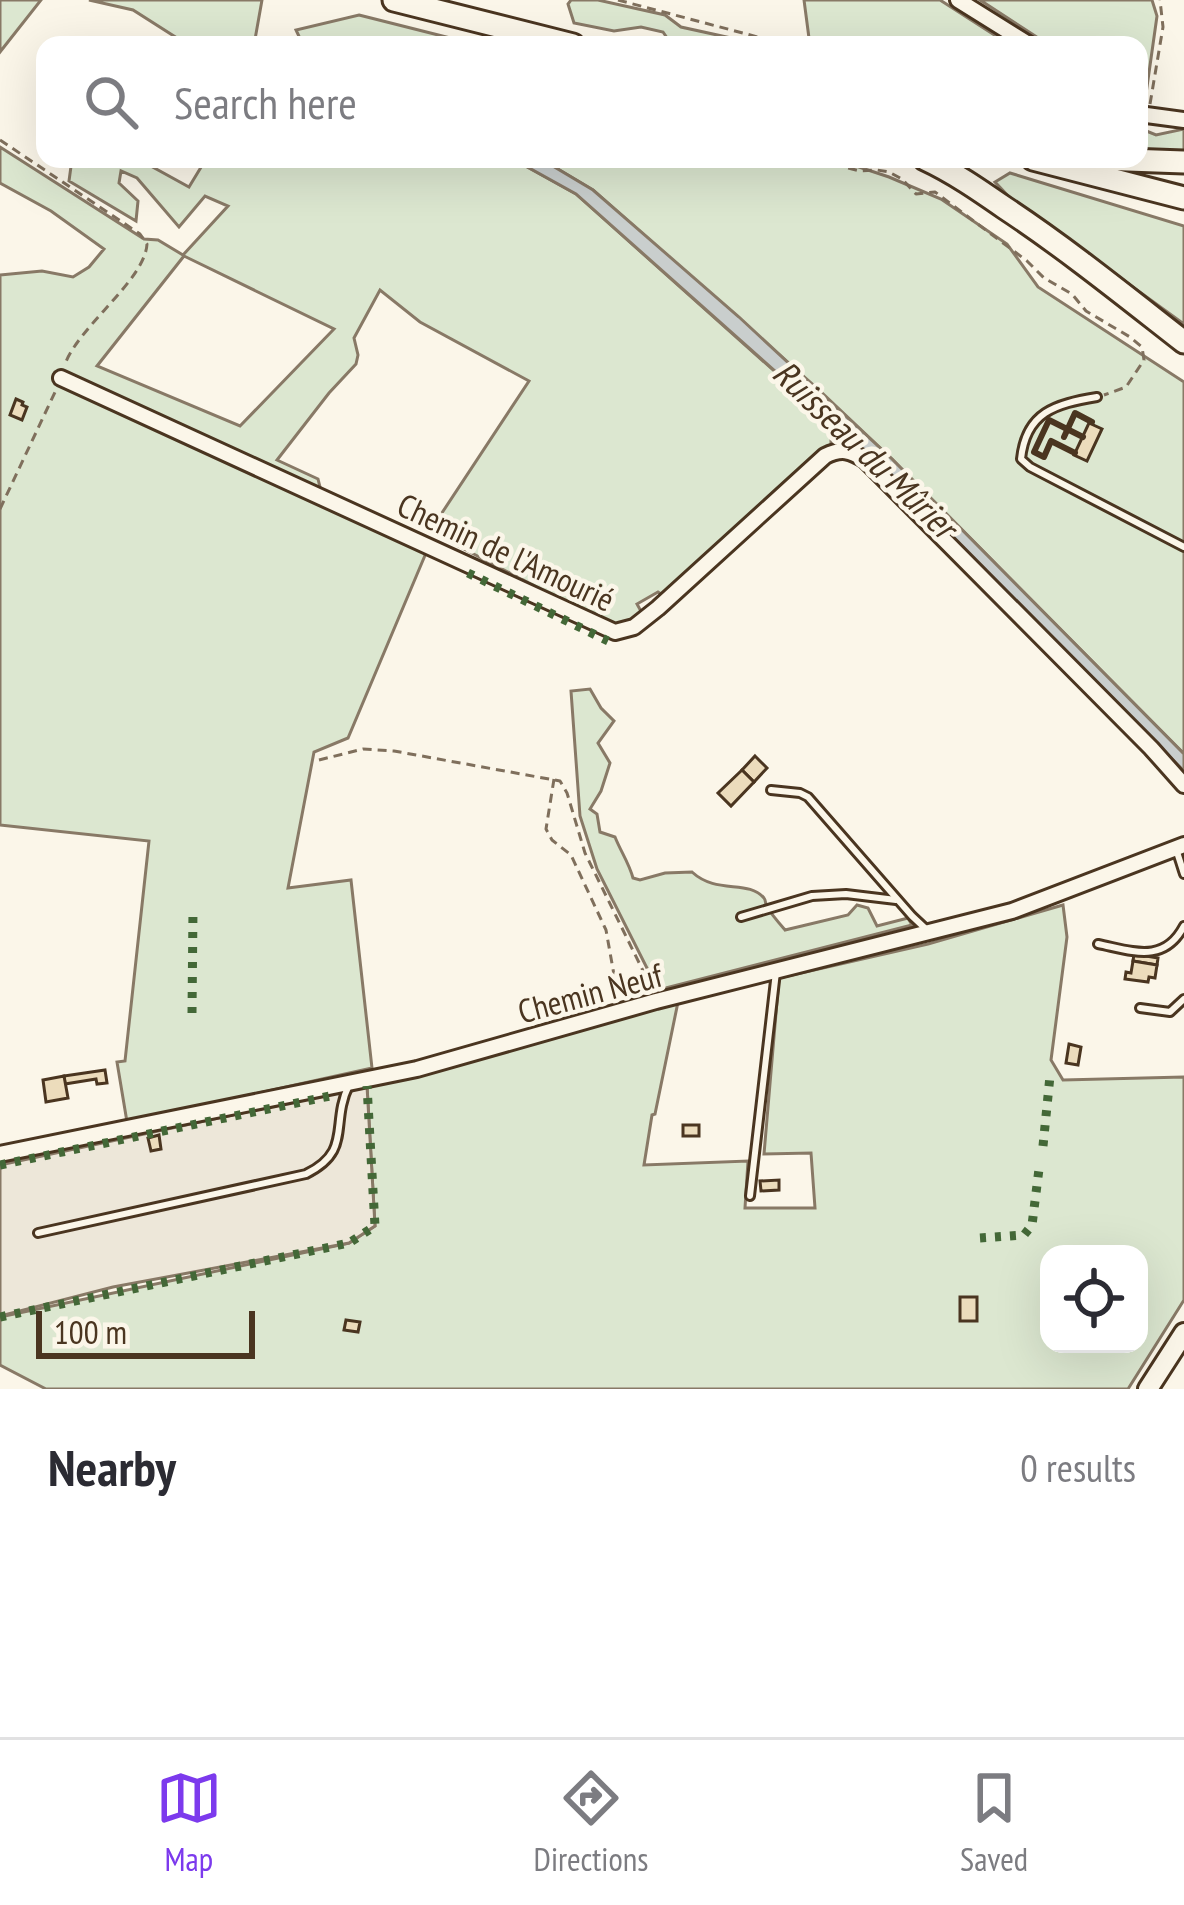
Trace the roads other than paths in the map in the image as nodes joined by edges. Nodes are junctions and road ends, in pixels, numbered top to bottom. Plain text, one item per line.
1 (394, 0) edge
2 (958, 0) edge
3 (537, 36) edge
4 (1016, 36) edge
5 (1148, 116) edge
6 (1184, 120) edge
7 (1148, 161) edge
8 (1184, 162) edge
9 (941, 168) edge
10 (1068, 168) edge
11 (1184, 198) edge
12 (1184, 342) edge
13 (61, 378) road end
14 (1097, 398) road end
15 (1184, 547) edge
16 (1184, 785) edge
17 (771, 790) dead end
18 (1180, 847) edge
19 (1184, 874) edge
20 (898, 901) junction
21 (740, 916) dead end
22 (1184, 926) edge
23 (931, 934) junction
24 (1098, 944) dead end
25 (776, 972) junction
26 (1184, 999) edge
27 (1140, 1009) dead end
28 (350, 1082) junction
29 (0, 1154) edge
30 (750, 1196) dead end
31 (38, 1233) dead end
32 (1184, 1333) edge
33 (1148, 1389) edge

1 - 3 highway
2 - 4 street
5 - 6 street
7 - 8 highway
9 - 12 highway
10 - 11 highway
13 - 16 street, Chemin de l'Amourié
14 - 15 lane
17 - 20 lane
18 - 19 lane
18 - 23 street, Chemin Neuf
20 - 21 lane
20 - 23 lane
22 - 24 lane
23 - 25 street, Chemin Neuf
25 - 28 street, Chemin Neuf
25 - 30 lane
26 - 27 lane
28 - 29 street, Chemin Neuf
28 - 31 lane
32 - 33 main road

